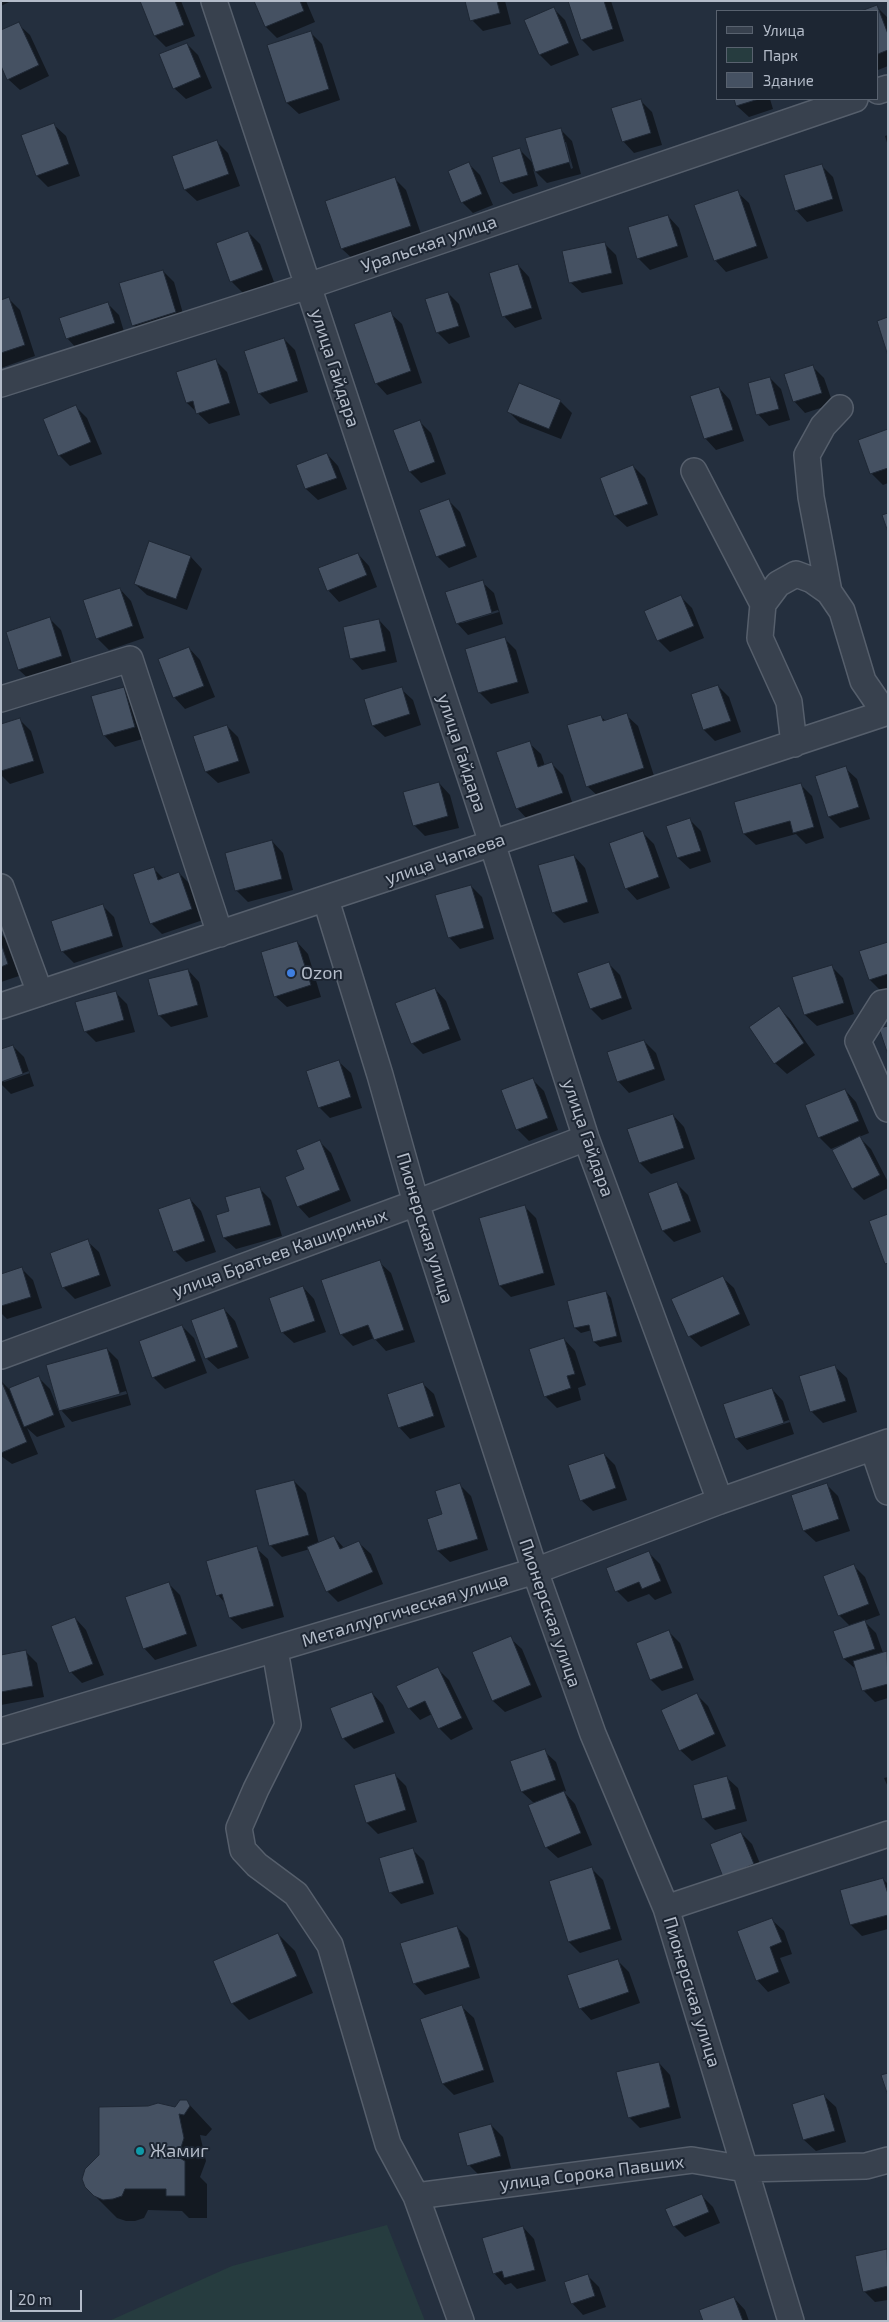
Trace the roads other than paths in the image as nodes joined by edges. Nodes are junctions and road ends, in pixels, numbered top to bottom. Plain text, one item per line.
1 (214, 1) edge
2 (852, 100) edge
3 (308, 286) junction
4 (1, 384) edge
5 (840, 408) dead end
6 (694, 472) dead end
7 (829, 592) junction
8 (763, 604) junction
9 (1, 699) edge
10 (886, 713) edge
11 (794, 744) junction
12 (492, 843) junction
13 (1, 888) edge
14 (326, 900) junction
15 (220, 934) junction
16 (40, 993) junction
17 (888, 1002) edge
18 (1, 1006) edge
19 (888, 1109) edge
20 (586, 1138) junction
21 (416, 1203) junction
22 (1, 1356) edge
23 (881, 1445) edge
24 (888, 1492) edge
25 (720, 1501) junction
26 (534, 1571) junction
27 (275, 1650) junction
28 (1, 1731) edge
29 (888, 1834) edge
30 (666, 1908) junction
31 (888, 2160) edge
32 (745, 2170) junction
33 (416, 2196) junction
34 (461, 2321) edge
35 (791, 2321) edge

1 - 3 street, улица Гайдара
2 - 3 street, Уральская улица
3 - 4 street, Уральская улица
3 - 12 street, улица Гайдара
5 - 7 street
6 - 8 street
7 - 8 street
7 - 10 street
8 - 11 street
9 - 15 street
10 - 11 street, улица Чапаева
11 - 12 street, улица Чапаева
12 - 14 street, улица Чапаева
12 - 20 street, улица Гайдара
13 - 16 street
14 - 15 street, улица Чапаева
14 - 21 street, Пионерская улица
15 - 16 street, улица Чапаева
16 - 18 street, улица Чапаева
17 - 19 street
20 - 21 street, улица Братьев Кашириных
20 - 25 street, улица Гайдара
21 - 22 street, улица Братьев Кашириных
21 - 26 street, Пионерская улица
23 - 24 street
23 - 25 street, Металлургическая улица
25 - 26 street, Металлургическая улица
26 - 27 street, Металлургическая улица
26 - 30 street, Пионерская улица
27 - 28 street, Металлургическая улица
27 - 33 street
29 - 30 street
30 - 32 street, Пионерская улица
31 - 32 street, улица Сорока Павших
32 - 33 street, улица Сорока Павших
32 - 35 street, Пионерская улица
33 - 34 street

